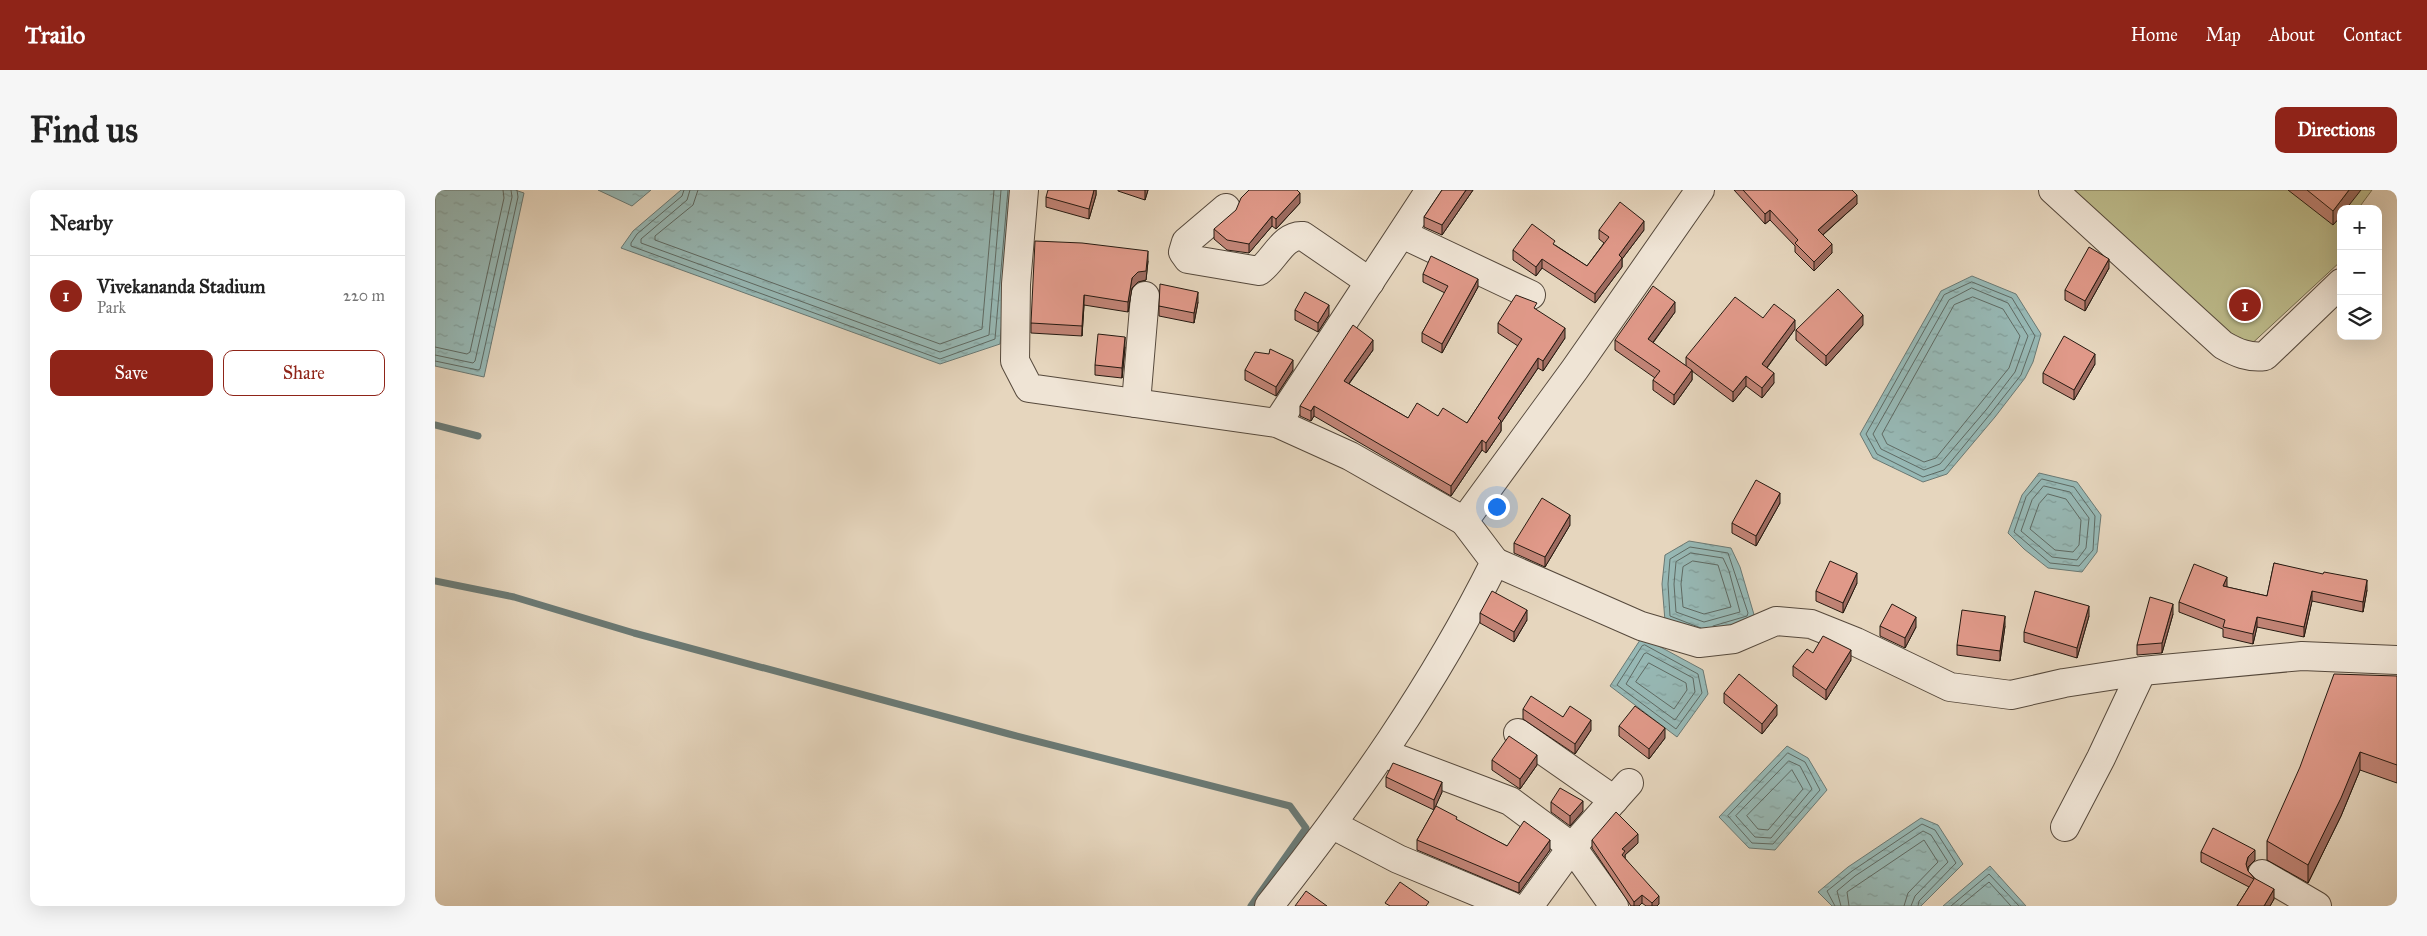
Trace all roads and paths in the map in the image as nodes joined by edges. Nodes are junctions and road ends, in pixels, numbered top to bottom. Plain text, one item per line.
1 (1024, 190) edge
2 (1430, 190) edge
3 (1700, 190) edge
4 (2053, 190) edge
5 (1226, 208) dead end
6 (1402, 234) junction
7 (1370, 282) junction
8 (2337, 286) edge
9 (1531, 295) dead end
10 (1145, 296) dead end
11 (1136, 403) junction
12 (1277, 423) junction
13 (1464, 521) junction
14 (1495, 562) junction
15 (2397, 660) edge
16 (2142, 671) junction
17 (1518, 733) dead end
18 (1383, 753) junction
19 (1333, 825) junction
20 (2065, 827) dead end
21 (1572, 847) junction
22 (2262, 874) dead end
23 (1269, 906) edge
24 (1511, 906) edge
25 (1529, 906) edge
26 (1614, 906) edge
27 (2317, 906) edge

1 - 11 street
2 - 6 street
3 - 13 street
4 - 8 street
5 - 7 street
6 - 7 street
6 - 9 street
7 - 12 street
10 - 11 street
11 - 12 street
12 - 13 street
13 - 14 street
14 - 16 street
14 - 18 street
15 - 16 street
16 - 20 street
17 - 21 street
18 - 19 street
18 - 21 street
19 - 23 street
19 - 24 street
21 - 25 street
21 - 26 street
22 - 27 street

